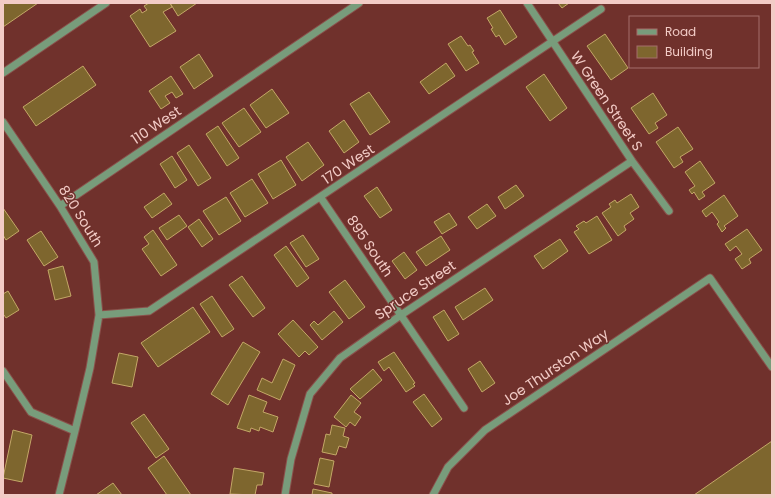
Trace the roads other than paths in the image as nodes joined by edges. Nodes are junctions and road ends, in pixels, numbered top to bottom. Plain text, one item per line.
1 (106, 3) edge
2 (359, 3) edge
3 (527, 3) edge
4 (601, 9) dead end
5 (552, 42) junction
6 (3, 74) edge
7 (3, 122) edge
8 (632, 161) junction
9 (321, 198) junction
10 (60, 206) junction
11 (669, 212) dead end
12 (99, 315) junction
13 (401, 315) junction
14 (772, 366) edge
15 (3, 371) edge
16 (464, 408) dead end
17 (75, 431) junction
18 (59, 495) edge
19 (284, 495) edge
20 (433, 495) edge

1 - 6 street
2 - 10 street, 110 West
3 - 5 street, W Green Street S
4 - 5 street, 170 West
5 - 8 street, W Green Street S
5 - 9 street, 170 West
7 - 10 street, 820 South
8 - 11 street, W Green Street S
8 - 13 street, Spruce Street
9 - 12 street, 170 West
9 - 13 street, 895 South
10 - 12 street, 820 South
12 - 17 street, 820 South
13 - 16 street, 895 South
13 - 19 street, Spruce Street
14 - 20 street, Joe Thurston Way
15 - 17 street
17 - 18 street, 820 South

